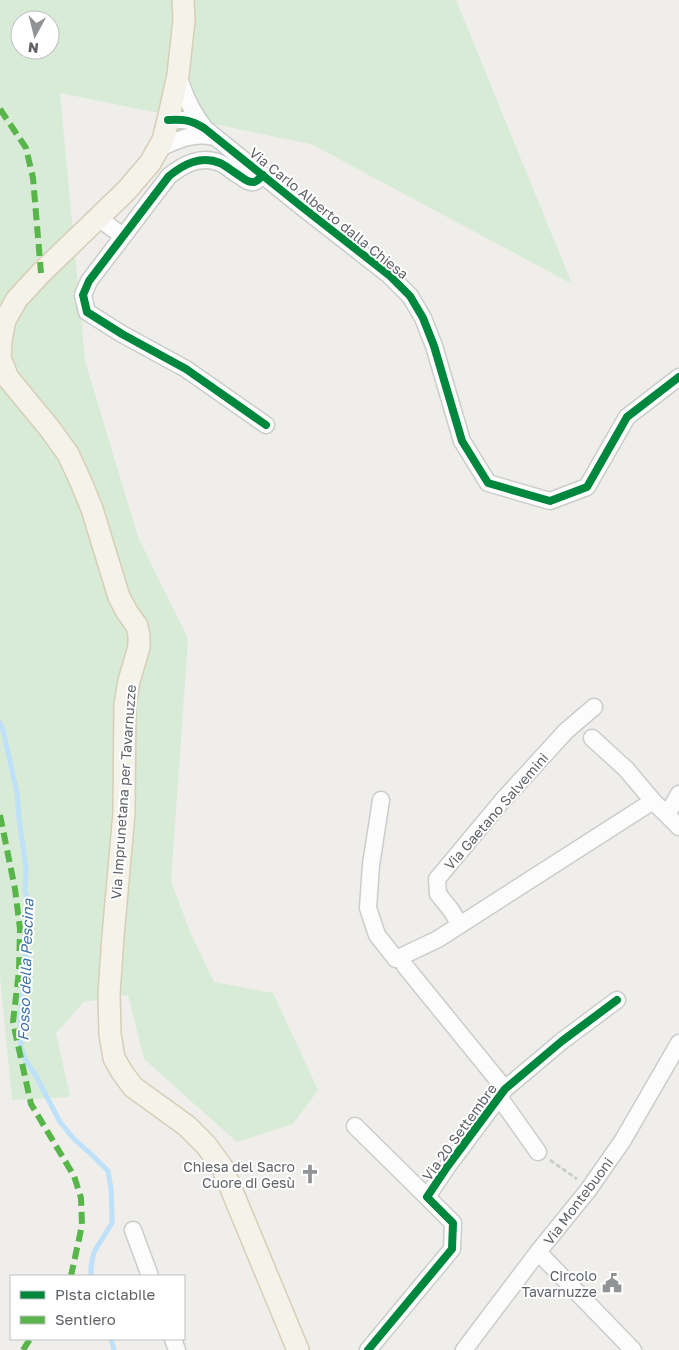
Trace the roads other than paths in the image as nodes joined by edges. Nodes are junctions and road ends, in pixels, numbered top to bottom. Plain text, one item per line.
1 (183, 0) edge
2 (178, 75) junction
3 (168, 120) junction
4 (205, 133) junction
5 (158, 150) junction
6 (263, 175) junction
7 (98, 218) junction
8 (123, 236) junction
9 (675, 384) edge
10 (266, 425) dead end
11 (594, 707) dead end
12 (592, 738) dead end
13 (679, 794) edge
14 (381, 800) dead end
15 (653, 801) junction
16 (667, 815) junction
17 (679, 827) edge
18 (460, 925) junction
19 (405, 966) dead end
20 (617, 1000) dead end
21 (679, 1044) edge
22 (502, 1093) junction
23 (354, 1126) dead end
24 (538, 1152) road end
25 (427, 1196) junction
26 (134, 1230) dead end
27 (538, 1252) junction
28 (150, 1275) edge
29 (298, 1350) edge
30 (368, 1350) edge
31 (464, 1350) edge
32 (633, 1350) edge

1 - 2 main road, Via Imprunetana per Tavarnuzze
2 - 3 main road, Via Imprunetana per Tavarnuzze
2 - 4 street, Via Carlo Alberto dalla Chiesa
3 - 4 street, Via Carlo Alberto dalla Chiesa
3 - 5 main road, Via Imprunetana per Tavarnuzze
4 - 5 street
4 - 6 street, Via Carlo Alberto dalla Chiesa
5 - 7 main road, Via Imprunetana per Tavarnuzze
6 - 8 street
6 - 9 street, Via Carlo Alberto dalla Chiesa
7 - 8 street
7 - 29 main road, Via Imprunetana per Tavarnuzze
8 - 10 street
11 - 18 street, Via Gaetano Salvemini
12 - 15 street
13 - 16 street
14 - 18 street
15 - 16 street
15 - 18 street
16 - 17 street
19 - 22 street, Via 20 Settembre
20 - 22 street, Via 20 Settembre
21 - 27 street, Via Montebuoni
22 - 24 street
22 - 25 street, Via 20 Settembre
23 - 25 street
25 - 30 street, Via 20 Settembre
26 - 28 street
27 - 31 street, Via Montebuoni
27 - 32 street

